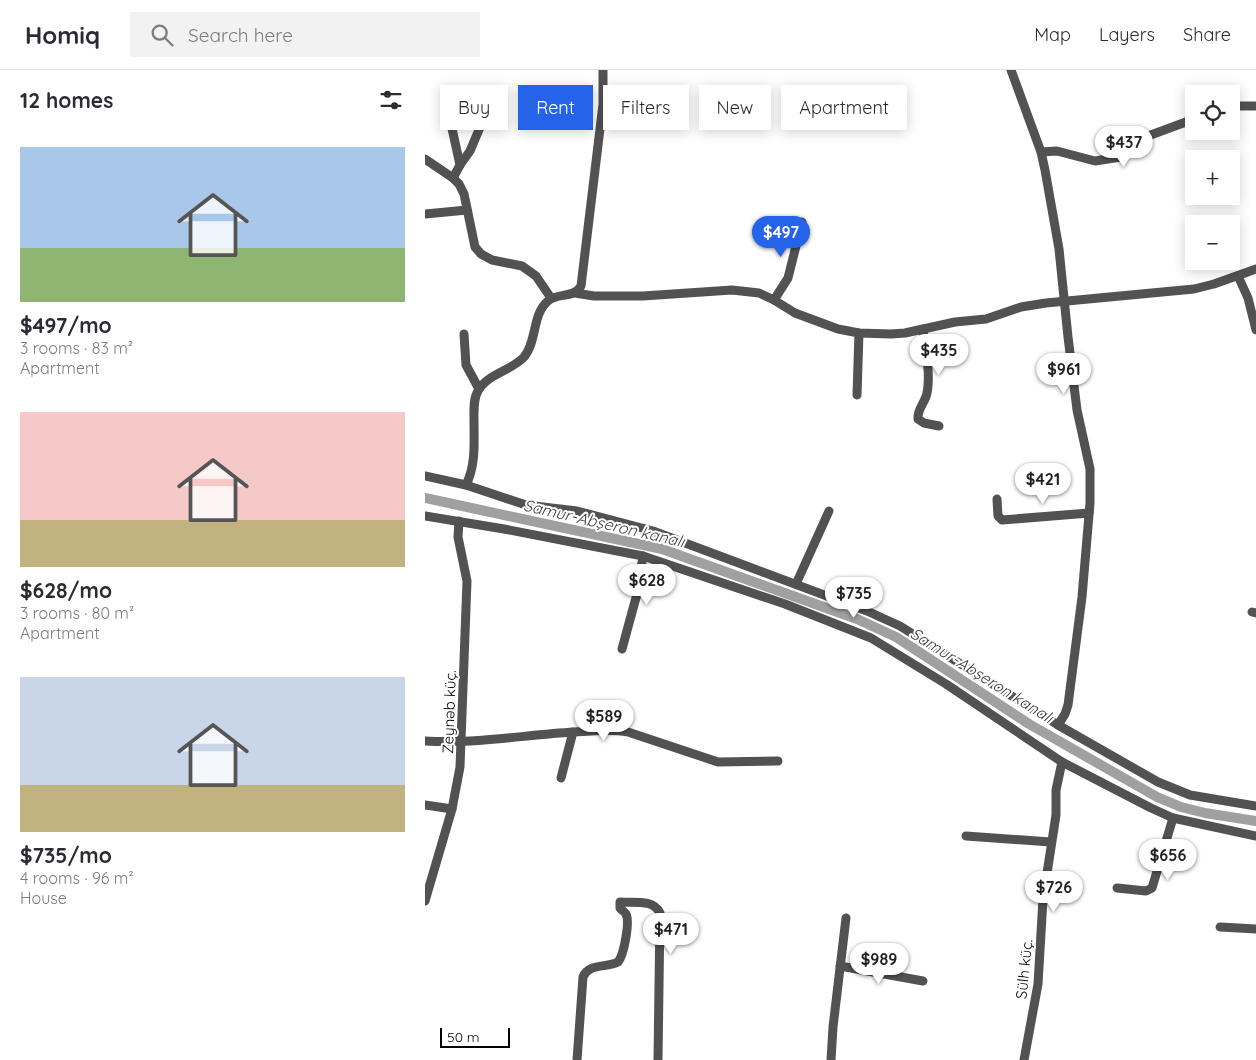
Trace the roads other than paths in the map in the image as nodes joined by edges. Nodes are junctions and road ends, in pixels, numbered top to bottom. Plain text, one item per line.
1 (603, 70) edge
2 (1011, 70) edge
3 (1240, 106) edge
4 (1256, 106) edge
5 (1185, 122) edge
6 (451, 130) edge
7 (479, 130) edge
8 (1041, 152) junction
9 (425, 159) edge
10 (459, 165) junction
11 (453, 178) junction
12 (467, 210) junction
13 (425, 214) edge
14 (802, 222) dead end
15 (1256, 269) edge
16 (1238, 276) junction
17 (575, 293) junction
18 (551, 298) junction
19 (774, 300) junction
20 (1064, 301) junction
21 (923, 329) junction
22 (1256, 330) edge
23 (859, 333) junction
24 (464, 334) dead end
25 (479, 389) junction
26 (857, 395) dead end
27 (939, 426) dead end
28 (425, 476) edge
29 (466, 485) junction
30 (997, 499) dead end
31 (829, 511) dead end
32 (1089, 513) junction
33 (425, 516) edge
34 (459, 521) junction
35 (643, 556) junction
36 (796, 584) junction
37 (622, 649) dead end
38 (1058, 726) junction
39 (573, 732) junction
40 (425, 741) edge
41 (462, 743) junction
42 (778, 761) dead end
43 (1062, 762) junction
44 (561, 778) dead end
45 (425, 805) edge
46 (1256, 806) edge
47 (452, 809) junction
48 (1173, 818) junction
49 (966, 836) dead end
50 (1256, 836) edge
51 (1051, 842) junction
52 (1117, 888) dead end
53 (425, 901) edge
54 (846, 918) dead end
55 (1219, 927) dead end
56 (1256, 930) edge
57 (840, 966) junction
58 (923, 981) dead end
59 (577, 1060) edge
60 (658, 1060) edge
61 (831, 1060) edge
62 (1024, 1060) edge

1 - 17 street
2 - 8 street
3 - 4 street
5 - 8 street
6 - 10 street
7 - 10 street
8 - 20 street
9 - 11 street
10 - 11 street
11 - 12 street
12 - 13 street
12 - 18 street
14 - 19 street
15 - 16 street
16 - 20 street
16 - 22 street
17 - 18 street
17 - 19 street
18 - 25 street
19 - 23 street
20 - 21 street
20 - 32 street
21 - 23 street
21 - 27 street
23 - 26 street
24 - 25 street
25 - 29 street
28 - 29 street
29 - 36 street
30 - 32 street
31 - 36 street
32 - 38 street
33 - 34 street
34 - 35 street
34 - 41 street, Zeynəb küç.
35 - 37 street
35 - 43 street
36 - 38 street
38 - 46 street
39 - 41 street
39 - 42 street
39 - 44 street
40 - 41 street
41 - 47 street, Zeynəb küç.
43 - 48 street
43 - 51 street, Sülh küç.
45 - 47 street
47 - 53 street, Zeynəb küç.
48 - 50 street
48 - 52 street
49 - 51 street
51 - 62 street, Sülh küç.
54 - 57 street
55 - 56 street
57 - 58 street
57 - 61 street
59 - 60 street

